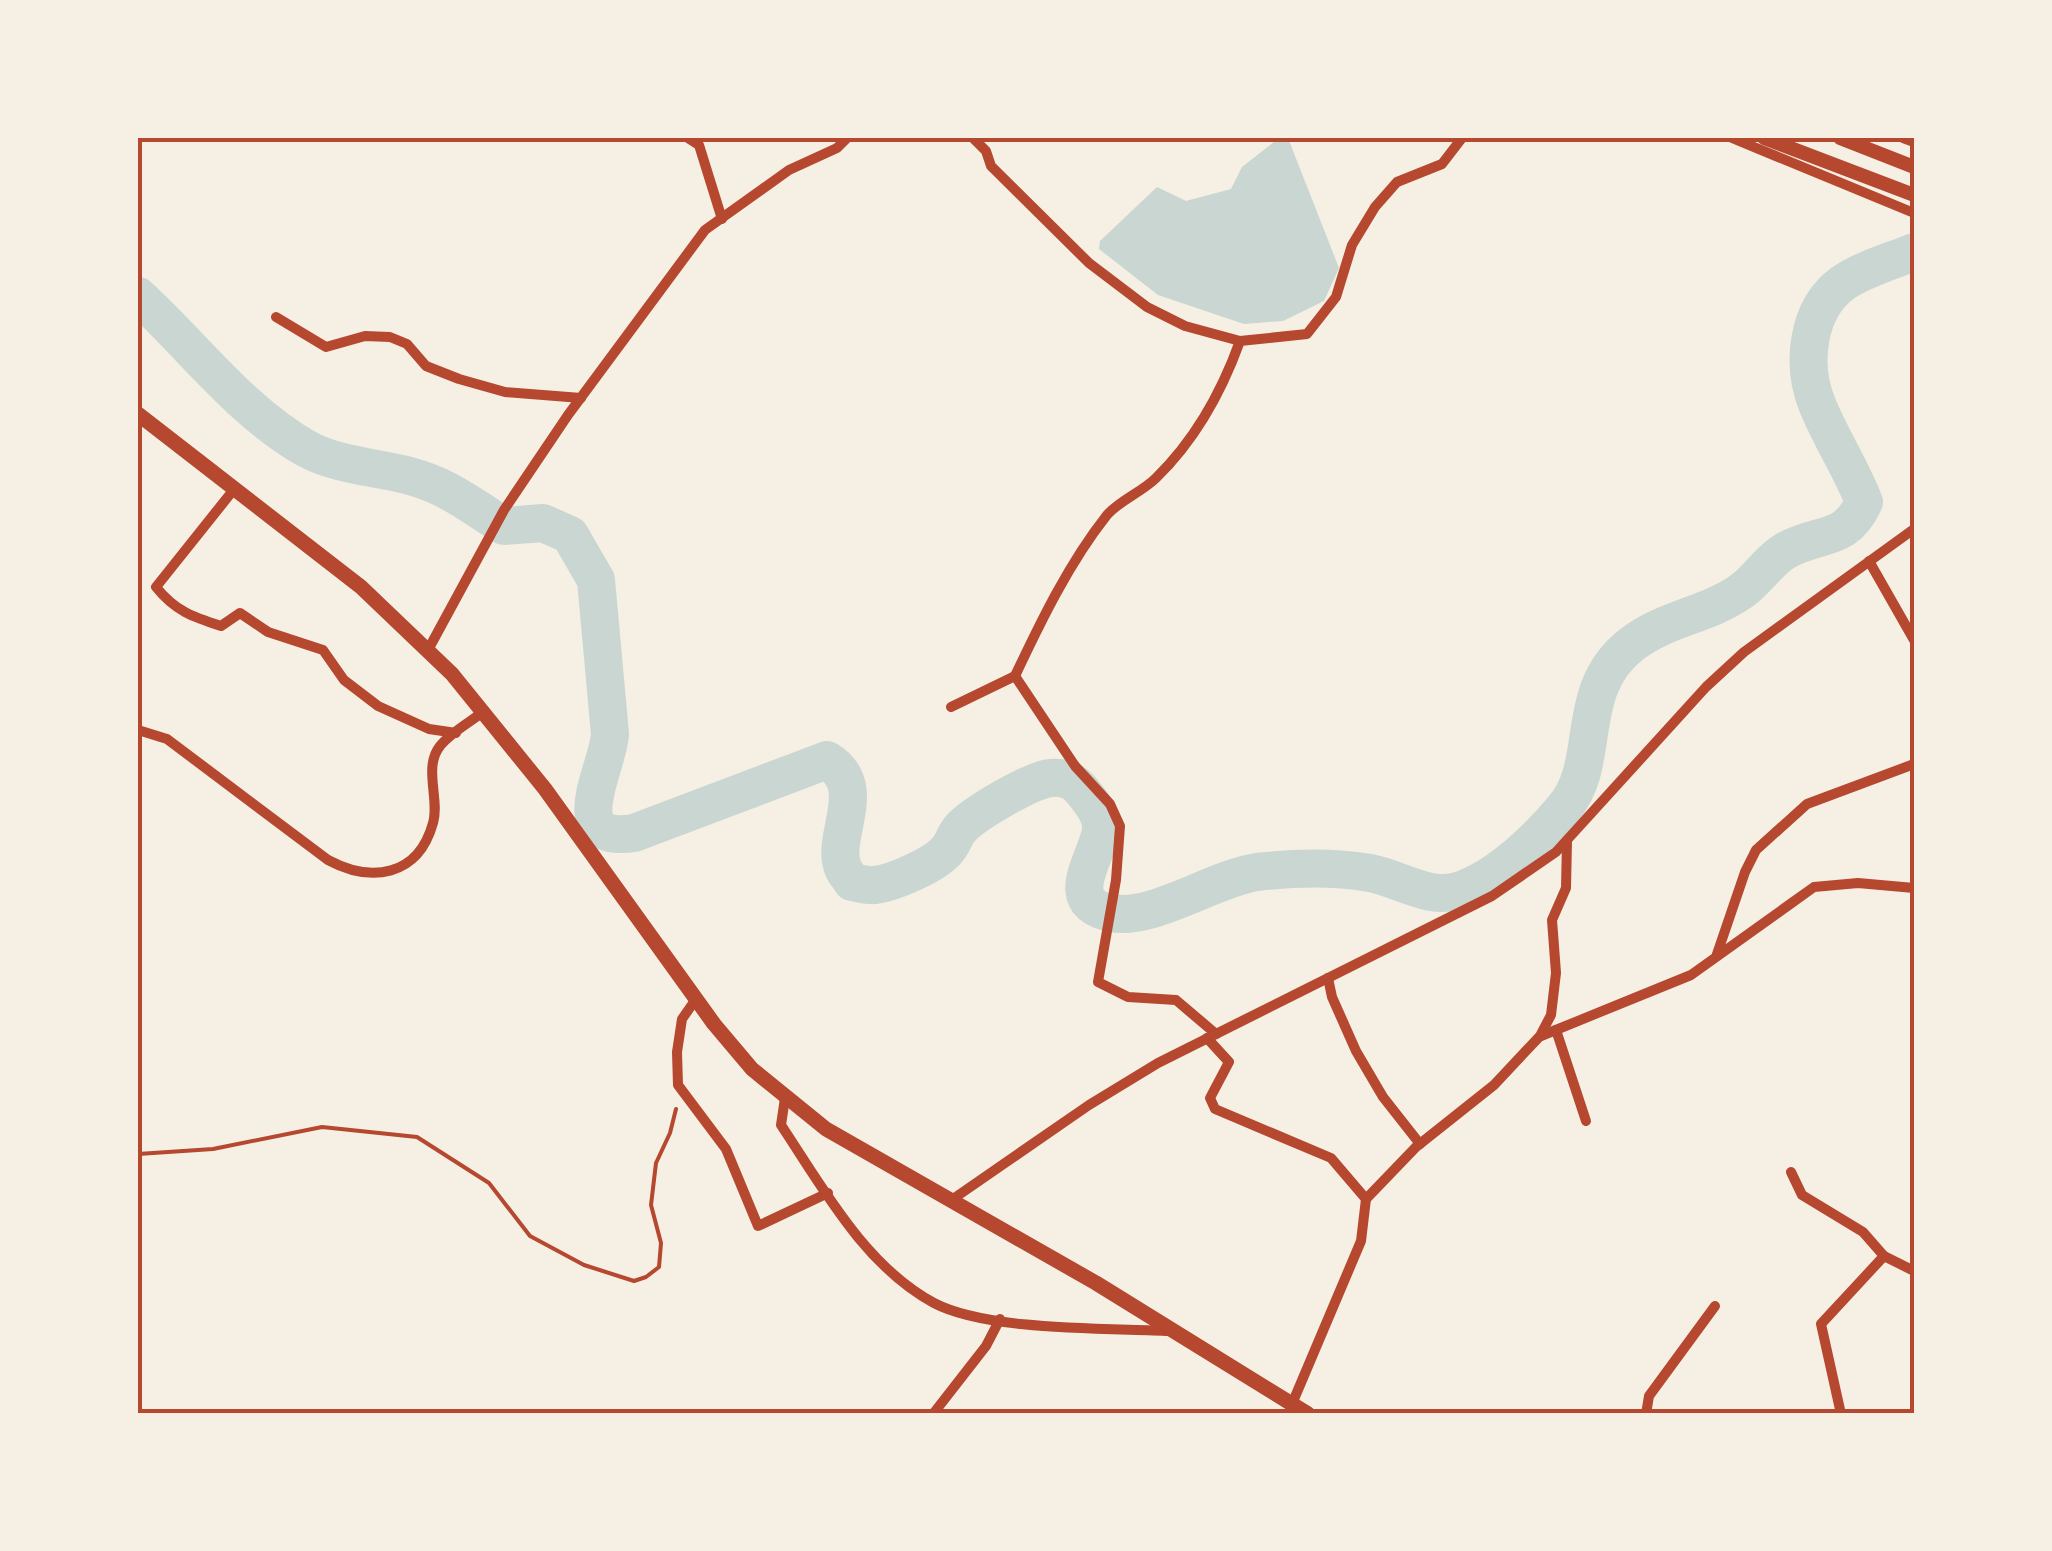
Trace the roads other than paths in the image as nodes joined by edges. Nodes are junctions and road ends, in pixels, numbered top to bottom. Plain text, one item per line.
1 (688, 138) edge
2 (847, 138) edge
3 (972, 138) edge
4 (1462, 138) edge
5 (1732, 138) edge
6 (1764, 138) edge
7 (1840, 138) edge
8 (1903, 138) edge
9 (1914, 142) edge
10 (1910, 165) edge
11 (1914, 195) edge
12 (1914, 212) edge
13 (722, 218) junction
14 (276, 317) dead end
15 (1240, 341) junction
16 (581, 398) junction
17 (139, 419) edge
18 (235, 488) junction
19 (1914, 529) edge
20 (1868, 561) junction
21 (1914, 640) edge
22 (428, 650) junction
23 (1015, 676) junction
24 (951, 707) dead end
25 (483, 712) junction
26 (138, 730) edge
27 (456, 733) junction
28 (1914, 764) edge
29 (1567, 841) junction
30 (1914, 888) edge
31 (1717, 955) junction
32 (1328, 978) junction
33 (696, 999) junction
34 (1556, 1030) junction
35 (1211, 1036) junction
36 (1540, 1036) junction
37 (785, 1098) junction
38 (1586, 1121) dead end
39 (1420, 1144) junction
40 (1790, 1172) dead end
41 (828, 1194) junction
42 (1366, 1198) junction
43 (950, 1202) junction
44 (1884, 1256) junction
45 (1914, 1271) edge
46 (1714, 1306) dead end
47 (1000, 1319) junction
48 (1174, 1331) junction
49 (1292, 1404) junction
50 (934, 1414) edge
51 (1308, 1414) edge
52 (1646, 1414) edge
53 (1841, 1414) edge

1 - 13 street
2 - 13 street
3 - 15 street
4 - 15 street
5 - 12 street
6 - 11 main road
7 - 10 main road
8 - 9 street
13 - 16 street
14 - 16 street
15 - 23 street
16 - 22 street
17 - 18 main road
18 - 22 main road
18 - 27 street
19 - 20 street
20 - 21 street
20 - 29 street
22 - 25 main road
23 - 24 street
23 - 35 street
25 - 27 street
25 - 33 main road
26 - 27 street
28 - 31 street
29 - 32 street
29 - 36 street
30 - 31 street
31 - 34 street
32 - 35 street
32 - 39 street
33 - 37 main road
33 - 41 street
34 - 36 street
34 - 38 street
35 - 42 street
35 - 43 street
36 - 39 street
37 - 41 street
37 - 43 main road
39 - 42 street
40 - 44 street
41 - 47 street
42 - 49 street
43 - 48 main road
44 - 45 street
44 - 53 street
46 - 52 street
47 - 48 street
47 - 50 street
48 - 49 main road
49 - 51 main road

